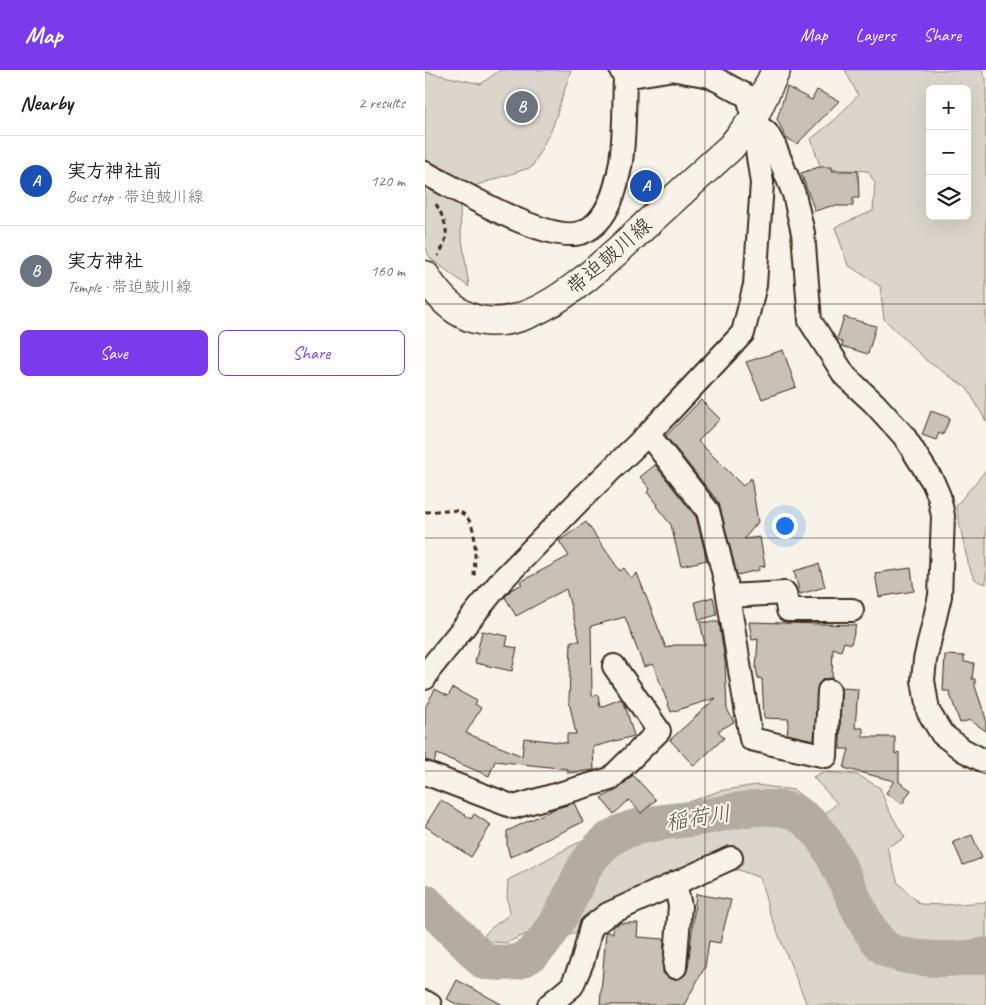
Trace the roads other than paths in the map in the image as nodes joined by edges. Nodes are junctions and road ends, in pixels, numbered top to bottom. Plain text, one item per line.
1 (668, 70) edge
2 (676, 70) edge
3 (776, 70) edge
4 (623, 73) edge
5 (752, 121) junction
6 (425, 173) edge
7 (426, 276) edge
8 (648, 434) junction
9 (727, 596) junction
10 (852, 610) dead end
11 (614, 666) dead end
12 (425, 678) edge
13 (829, 692) dead end
14 (986, 762) edge
15 (425, 773) edge
16 (731, 858) dead end
17 (675, 883) junction
18 (675, 967) dead end
19 (425, 1002) edge
20 (430, 1005) edge
21 (549, 1005) edge

1 - 4 street
2 - 5 street
3 - 5 street, 帯迫皷川線
4 - 6 street
5 - 7 street, 帯迫皷川線
5 - 8 street
5 - 14 street
8 - 9 street
8 - 12 street
9 - 10 street
9 - 13 street
11 - 15 street
16 - 17 street
17 - 18 street
17 - 21 street
19 - 20 street

